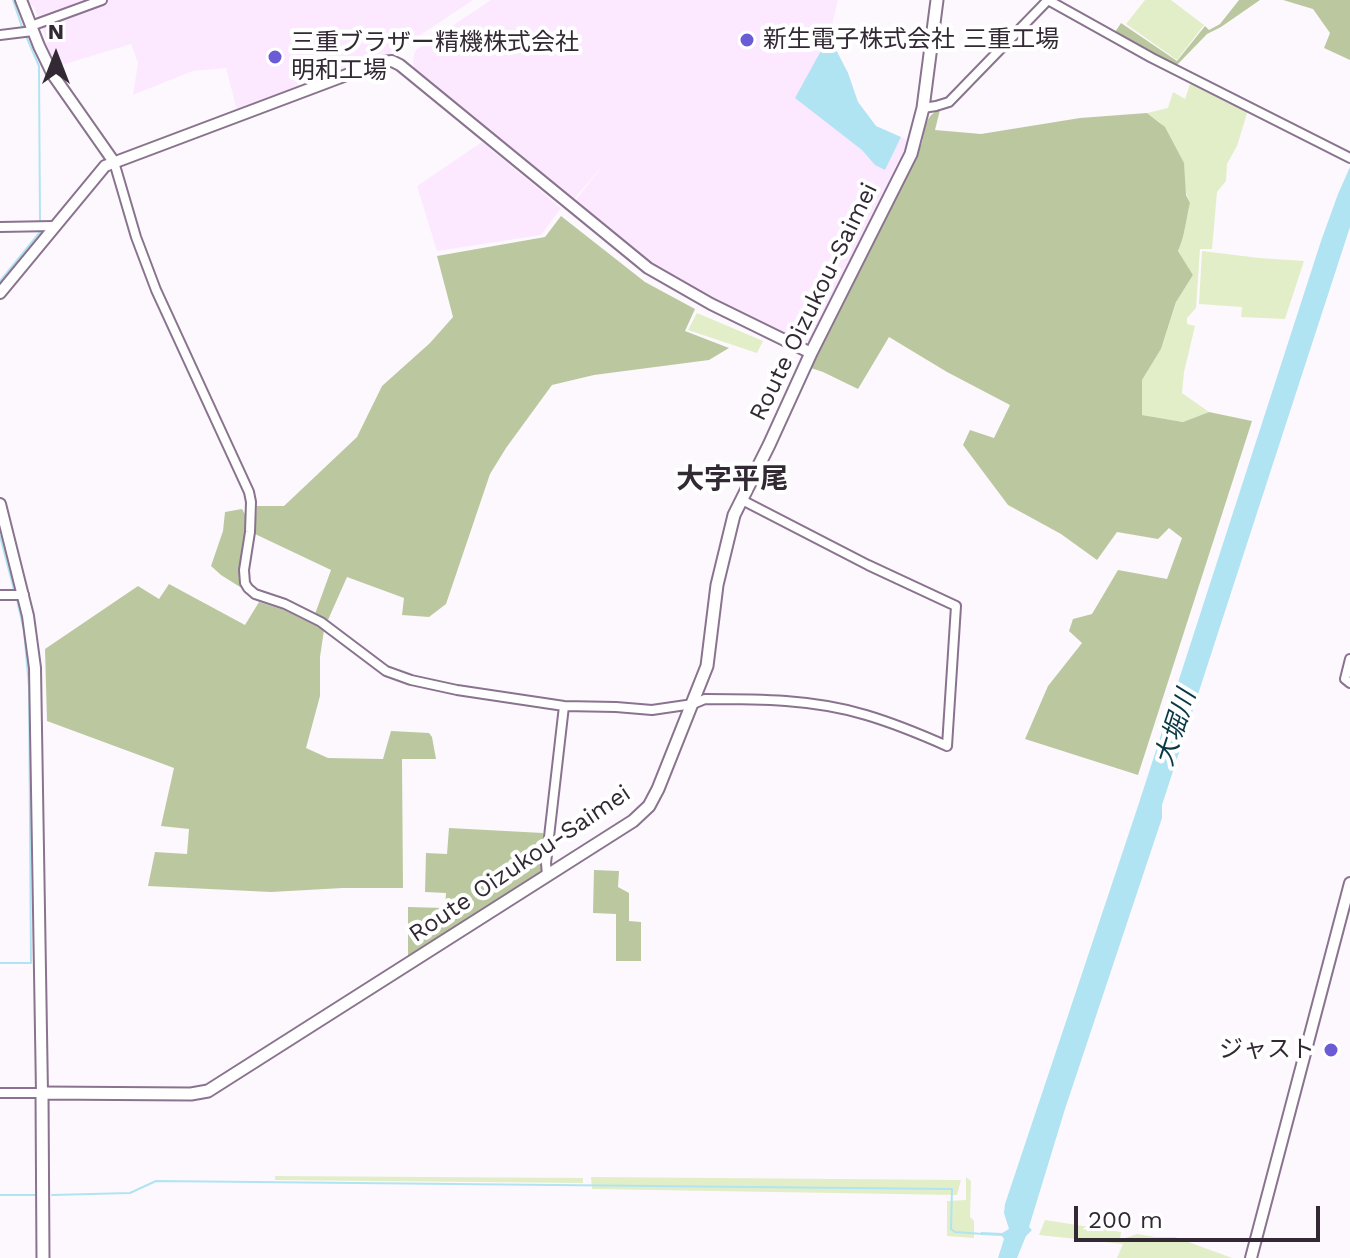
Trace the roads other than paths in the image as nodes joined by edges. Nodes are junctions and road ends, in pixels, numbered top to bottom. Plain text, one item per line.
1 (21, 0) edge
2 (102, 0) edge
3 (937, 0) edge
4 (1048, 0) edge
5 (27, 31) junction
6 (0, 35) edge
7 (923, 108) junction
8 (1348, 157) edge
9 (114, 162) junction
10 (0, 227) edge
11 (45, 227) junction
12 (0, 293) edge
13 (811, 353) junction
14 (742, 500) junction
15 (0, 504) edge
16 (0, 595) edge
17 (18, 595) junction
18 (1350, 659) edge
19 (1350, 683) edge
20 (693, 704) junction
21 (564, 706) junction
22 (547, 876) junction
23 (1350, 883) edge
24 (0, 1093) edge
25 (42, 1093) junction
26 (43, 1258) edge
27 (1251, 1258) edge

1 - 5 street
2 - 5 street
3 - 7 main road, Route Oizukou-Saimei
4 - 7 street
4 - 8 street
5 - 6 street
5 - 9 street
7 - 13 main road, Route Oizukou-Saimei
9 - 11 street
9 - 13 street
9 - 21 street
10 - 11 street
11 - 12 street
13 - 14 main road, Route Oizukou-Saimei
14 - 20 main road, Route Oizukou-Saimei
14 - 20 street
15 - 17 street
16 - 17 street
17 - 25 street
18 - 19 street
20 - 21 street
20 - 22 main road, Route Oizukou-Saimei
21 - 22 street
22 - 25 main road, Route Oizukou-Saimei
23 - 27 street
24 - 25 street
25 - 26 main road

